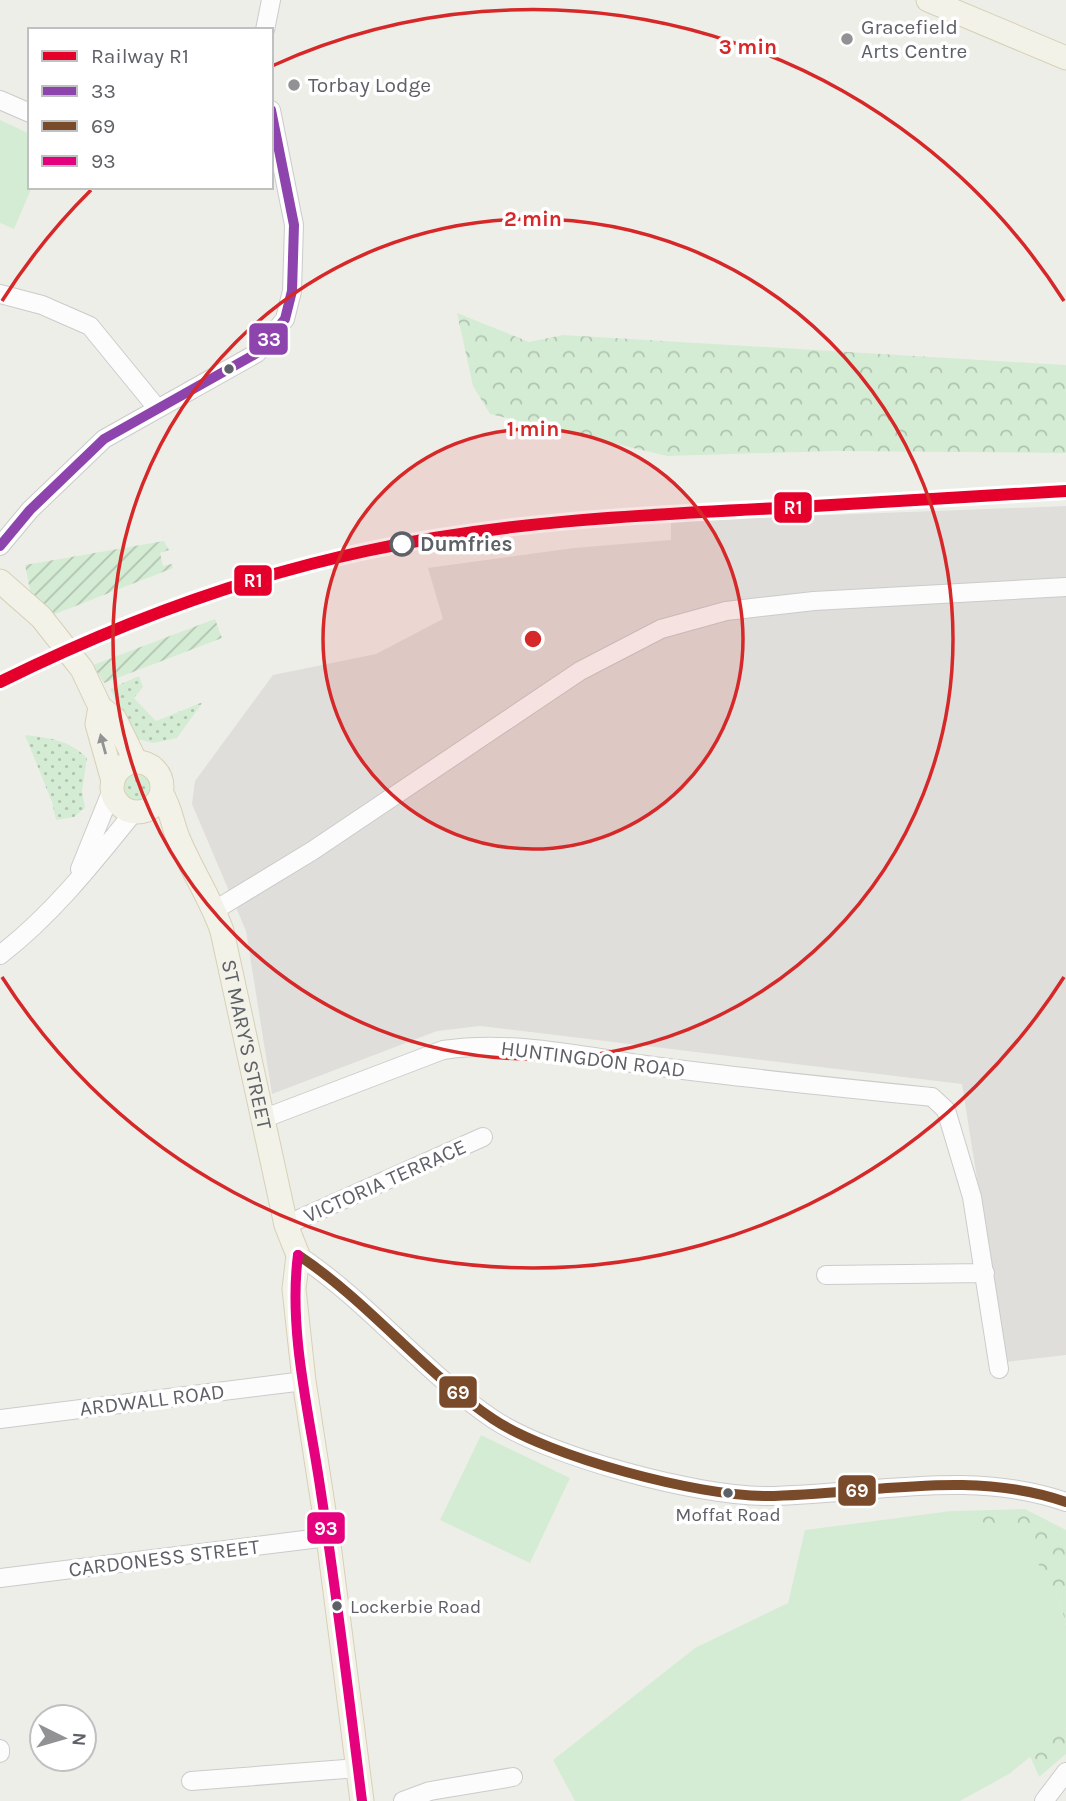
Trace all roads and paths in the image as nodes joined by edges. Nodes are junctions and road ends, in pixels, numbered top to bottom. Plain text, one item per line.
1 (271, 0) edge
2 (928, 0) edge
3 (265, 28) edge
4 (1066, 58) edge
5 (0, 100) edge
6 (28, 112) edge
7 (273, 131) edge
8 (278, 184) edge
9 (0, 294) edge
10 (156, 408) junction
11 (0, 546) edge
12 (0, 580) edge
13 (1066, 587) edge
14 (100, 707) junction
15 (136, 762) junction
16 (112, 786) junction
17 (162, 794) junction
18 (138, 812) junction
19 (178, 839) junction
20 (76, 879) junction
21 (215, 910) junction
22 (0, 954) edge
23 (265, 1118) junction
24 (483, 1138) dead end
25 (286, 1225) junction
26 (299, 1255) junction
27 (985, 1273) junction
28 (826, 1275) dead end
29 (999, 1369) dead end
30 (304, 1381) junction
31 (0, 1419) edge
32 (1066, 1502) edge
33 (328, 1537) junction
34 (0, 1578) edge
35 (358, 1768) junction
36 (1066, 1772) edge
37 (513, 1777) dead end
38 (191, 1781) dead end
39 (362, 1801) edge
40 (403, 1801) edge
41 (1044, 1801) edge

1 - 3 street
2 - 4 main road
5 - 6 street
7 - 8 street
8 - 10 street
9 - 10 street
10 - 11 street
12 - 14 main road
13 - 21 street
14 - 15 main road
16 -> 14 main road
15 - 16 main road
15 - 17 main road
16 - 18 main road
16 - 20 street
17 - 18 main road
17 - 19 main road, ST MARY'S STREET
18 - 19 main road, ST MARY'S STREET
18 - 20 street
19 - 21 main road, ST MARY'S STREET
20 - 22 street
21 - 23 main road, ST MARY'S STREET
23 - 25 main road, ST MARY'S STREET
23 - 27 street, HUNTINGDON ROAD
24 - 25 street, VICTORIA TERRACE
25 - 26 main road, ST MARY'S STREET
26 - 30 main road
26 - 32 street
27 - 28 street
27 - 29 street
30 - 31 street, ARDWALL ROAD
30 - 33 main road
33 - 34 street, CARDONESS STREET
33 - 35 main road
35 - 38 street
35 - 39 main road
36 - 41 street
37 - 40 street

